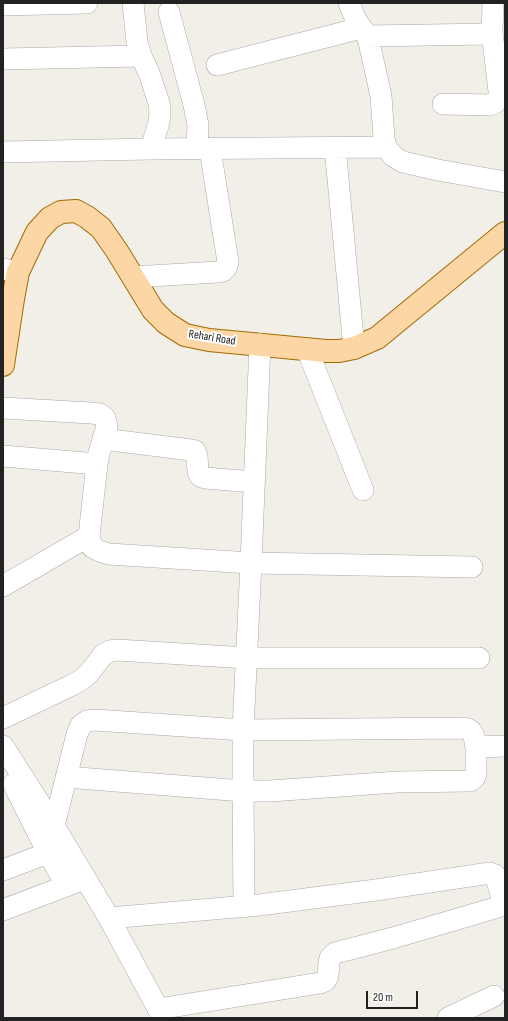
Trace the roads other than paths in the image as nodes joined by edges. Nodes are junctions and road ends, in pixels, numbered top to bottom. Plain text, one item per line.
1 (87, 3) edge
2 (133, 3) edge
3 (349, 3) edge
4 (493, 3) edge
5 (3, 5) edge
6 (169, 12) dead end
7 (364, 32) junction
8 (492, 32) junction
9 (141, 56) junction
10 (3, 59) edge
11 (217, 65) dead end
12 (443, 104) dead end
13 (386, 147) junction
14 (203, 148) junction
15 (335, 148) junction
16 (151, 149) junction
17 (3, 152) edge
18 (505, 182) edge
19 (505, 233) edge
20 (11, 270) edge
21 (133, 277) junction
22 (260, 344) junction
23 (354, 348) junction
24 (308, 349) junction
25 (3, 365) edge
26 (3, 408) edge
27 (103, 439) junction
28 (3, 456) edge
29 (97, 464) junction
30 (254, 482) junction
31 (363, 490) dead end
32 (89, 536) junction
33 (251, 564) junction
34 (472, 568) dead end
35 (3, 586) edge
36 (247, 658) junction
37 (479, 658) dead end
38 (3, 718) edge
39 (242, 730) junction
40 (476, 746) junction
41 (505, 746) edge
42 (6, 751) edge
43 (66, 777) junction
44 (243, 791) junction
45 (54, 826) junction
46 (48, 853) junction
47 (3, 870) edge
48 (76, 883) junction
49 (505, 904) edge
50 (244, 907) junction
51 (3, 910) edge
52 (109, 918) junction
53 (494, 996) dead end
54 (161, 1013) edge
55 (448, 1018) edge

1 - 5 street
2 - 9 street
3 - 7 street
4 - 8 street
6 - 14 street
7 - 8 street
7 - 11 street
7 - 13 street
8 - 12 street
9 - 10 street
9 - 16 street
13 - 15 street
13 - 18 street
14 - 15 street
14 - 16 street
14 - 21 street
15 - 23 street
16 - 17 street
19 - 23 main road, Rehari Road
20 - 21 main road, Rehari Road
20 - 25 main road, Rehari Road
21 - 22 main road, Rehari Road
22 - 24 main road, Rehari Road
22 - 30 street
23 - 24 main road, Rehari Road
24 - 31 street
26 - 27 street
27 - 29 street
27 - 30 street
28 - 29 street
29 - 32 street
30 - 33 street
32 - 33 street
32 - 35 street
33 - 34 street
33 - 36 street
36 - 37 street
36 - 38 street
36 - 39 street
39 - 40 street
39 - 43 street
39 - 44 street
40 - 41 street
40 - 44 street
42 - 45 street
42 - 46 street
43 - 44 street
43 - 45 street
44 - 50 street
45 - 48 street
46 - 47 street
46 - 48 street
48 - 51 street
48 - 52 street
49 - 50 street
49 - 54 street
50 - 52 street
52 - 54 street
53 - 55 street

